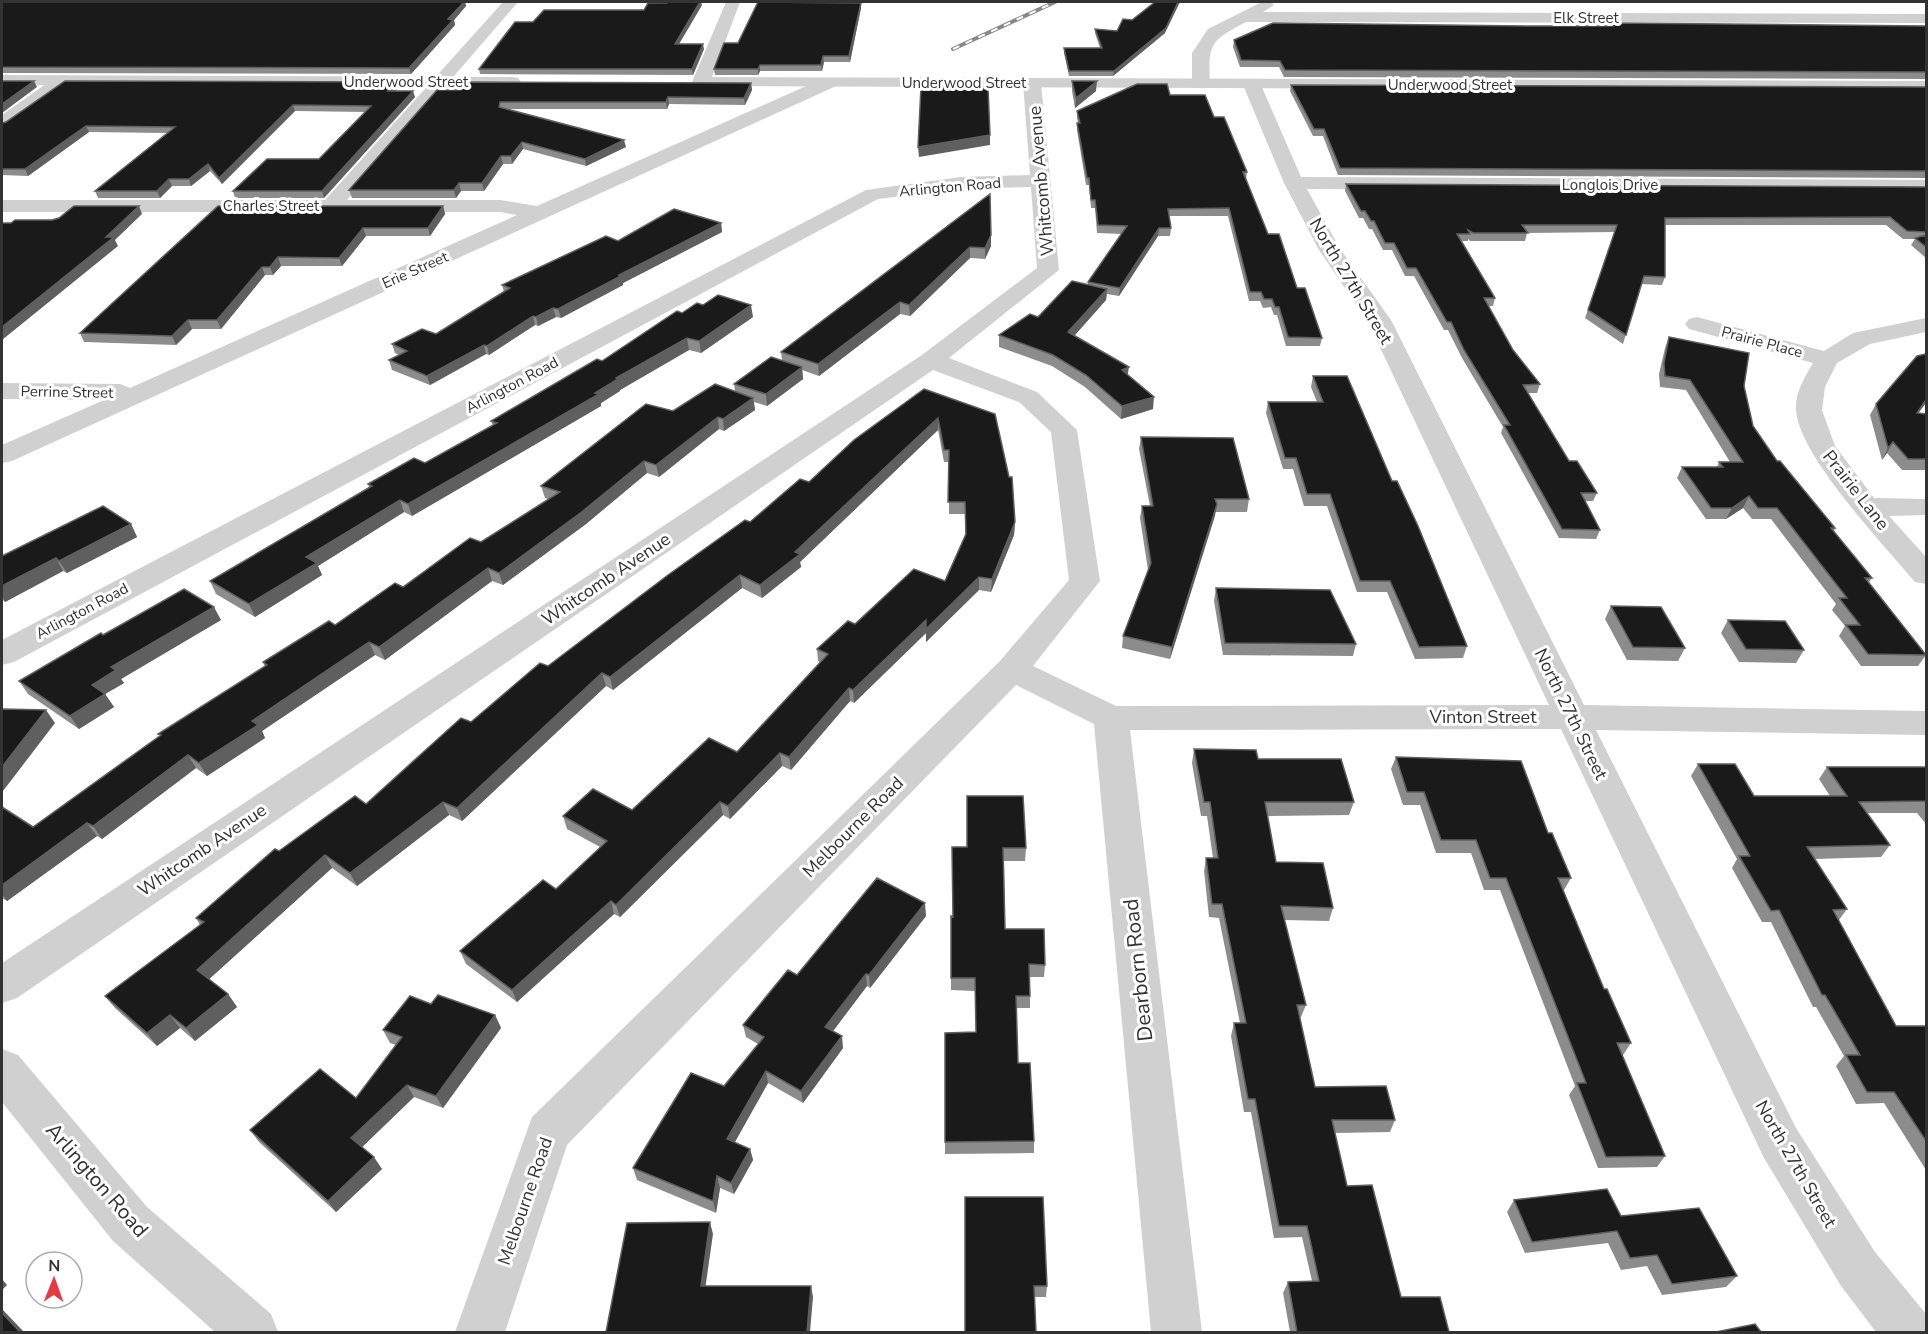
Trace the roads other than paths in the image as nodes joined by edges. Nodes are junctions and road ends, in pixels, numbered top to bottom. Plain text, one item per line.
1 (511, 2) edge
2 (734, 2) edge
3 (1273, 2) edge
4 (1462, 2) edge
5 (1246, 17) junction
6 (1463, 18) junction
7 (1926, 19) edge
8 (2, 80) edge
9 (63, 80) junction
10 (440, 82) junction
11 (535, 82) edge
12 (828, 83) junction
13 (1032, 83) junction
14 (1201, 84) junction
15 (1252, 85) junction
16 (1926, 86) edge
17 (2, 123) edge
18 (1041, 181) junction
19 (1294, 183) junction
20 (1926, 186) edge
21 (2, 206) edge
22 (331, 206) junction
23 (540, 213) junction
24 (1697, 324) dead end
25 (1926, 325) edge
26 (1827, 359) junction
27 (931, 360) junction
28 (2, 391) edge
29 (117, 404) junction
30 (2, 455) edge
31 (1866, 507) junction
32 (1926, 507) edge
33 (1926, 575) edge
34 (2, 654) edge
35 (1012, 669) junction
36 (1572, 717) junction
37 (1111, 718) junction
38 (1926, 723) edge
39 (2, 985) edge
40 (2, 1069) edge
41 (254, 1332) edge
42 (480, 1332) edge
43 (1176, 1332) edge
44 (1908, 1332) edge

1 - 10 street
2 - 12 street, Underwood Street
3 - 5 street
4 - 6 street
5 - 6 street, Elk Street
5 - 14 street
6 - 7 street, Elk Street
8 - 9 street, Underwood Street
9 - 10 street, Underwood Street
9 - 17 street
10 - 11 street, Underwood Street
10 - 22 street
12 - 13 street, Underwood Street
12 - 23 street, Erie Street
13 - 14 street, Underwood Street
13 - 18 street, Whitcomb Avenue
14 - 15 street, Underwood Street
15 - 16 street, Underwood Street
15 - 19 street, North 27th Street
18 - 27 street, Whitcomb Avenue
18 - 34 street, Arlington Road
19 - 20 street, Longlois Drive
19 - 36 street, North 27th Street
21 - 22 street, Charles Street
22 - 23 street, Charles Street
23 - 29 street, Erie Street
24 - 26 street, Prairie Place
25 - 26 street
26 - 31 street, Prairie Lane
27 - 35 street, Melbourne Road
27 - 39 street, Whitcomb Avenue
28 - 29 street, Perrine Street
29 - 30 street, Erie Street
31 - 32 street
31 - 33 street, Prairie Lane
35 - 37 street
35 - 42 street, Melbourne Road
36 - 37 street, Vinton Street
36 - 38 street, Vinton Street
36 - 44 street, North 27th Street
37 - 43 street, Dearborn Road
40 - 41 street, Arlington Road

